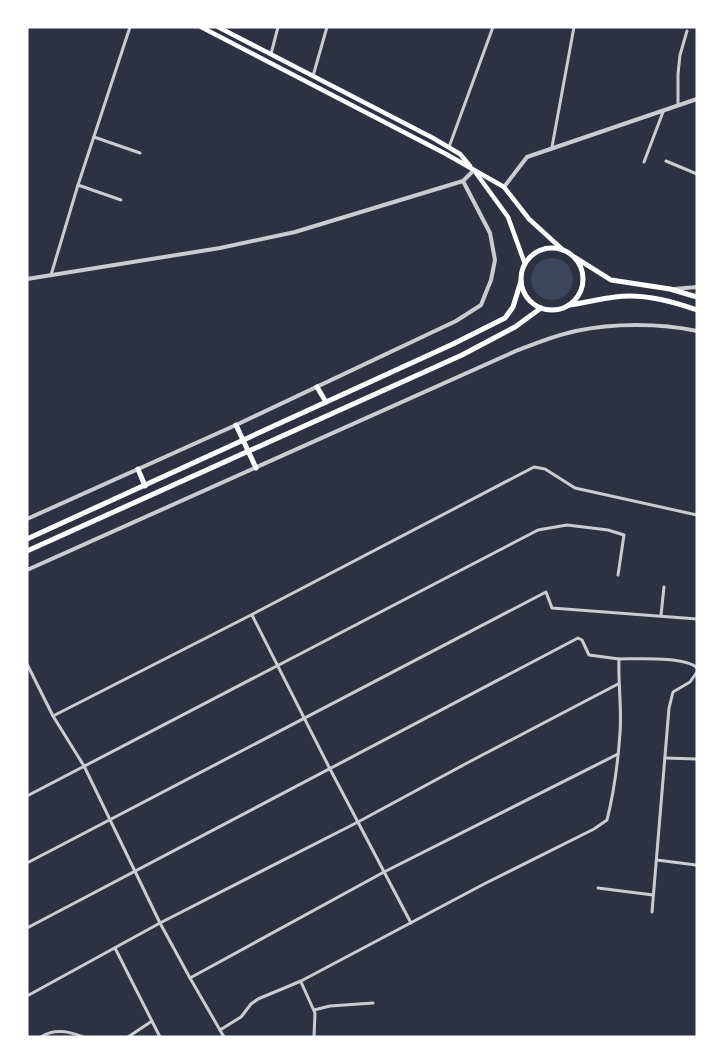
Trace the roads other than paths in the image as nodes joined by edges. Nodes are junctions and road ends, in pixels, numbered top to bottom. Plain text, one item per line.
1 (130, 27) edge
2 (201, 27) edge
3 (218, 27) edge
4 (278, 27) edge
5 (327, 27) edge
6 (493, 27) edge
7 (574, 27) edge
8 (687, 31) dead end
9 (271, 54) junction
10 (313, 76) junction
11 (697, 99) edge
12 (678, 105) junction
13 (664, 110) junction
14 (94, 137) junction
15 (449, 147) junction
16 (552, 147) junction
17 (140, 153) dead end
18 (666, 161) dead end
19 (644, 162) dead end
20 (697, 168) edge
21 (474, 170) junction
22 (696, 174) edge
23 (463, 181) junction
24 (78, 185) junction
25 (504, 186) junction
26 (121, 200) dead end
27 (563, 250) junction
28 (572, 255) junction
29 (525, 264) junction
30 (51, 275) junction
31 (27, 279) edge
32 (521, 281) junction
33 (697, 287) edge
34 (670, 289) junction
35 (697, 297) edge
36 (567, 306) junction
37 (541, 308) junction
38 (697, 310) edge
39 (697, 331) edge
40 (317, 387) junction
41 (326, 402) junction
42 (236, 426) junction
43 (243, 441) junction
44 (248, 452) junction
45 (256, 468) junction
46 (138, 469) junction
47 (145, 486) junction
48 (697, 515) edge
49 (27, 519) edge
50 (27, 539) edge
51 (27, 551) edge
52 (27, 570) edge
53 (618, 575) dead end
54 (664, 587) dead end
55 (251, 615) junction
56 (661, 616) junction
57 (697, 619) edge
58 (619, 659) junction
59 (27, 664) edge
60 (278, 666) junction
61 (697, 670) edge
62 (618, 684) junction
63 (53, 716) junction
64 (304, 718) junction
65 (618, 754) junction
66 (665, 758) junction
67 (697, 759) edge
68 (84, 766) junction
69 (330, 770) junction
70 (27, 796) edge
71 (110, 820) junction
72 (358, 822) junction
73 (657, 860) junction
74 (27, 863) edge
75 (696, 865) edge
76 (135, 872) junction
77 (384, 872) junction
78 (598, 888) dead end
79 (653, 895) junction
80 (652, 912) dead end
81 (411, 922) junction
82 (160, 923) junction
83 (27, 928) edge
84 (115, 948) junction
85 (190, 978) junction
86 (301, 981) junction
87 (27, 996) edge
88 (373, 1003) dead end
89 (314, 1010) junction
90 (152, 1021) junction
91 (220, 1030) junction
92 (41, 1037) edge
93 (83, 1037) edge
94 (128, 1037) edge
95 (160, 1037) edge
96 (224, 1037) edge
97 (314, 1037) edge

1 - 14 street
2 - 21 main road
3 - 9 main road
4 - 9 street
5 - 10 street
6 - 15 street
7 - 16 street
8 - 12 street
9 - 10 main road
10 - 15 main road
11 - 12 street
12 - 13 street
13 - 16 street
13 - 19 street
14 - 17 street
14 - 24 street
15 - 21 main road
16 - 25 street
18 - 22 street
20 - 22 street
21 - 23 street
21 - 25 main road
21 - 29 main road
23 - 30 street
23 - 40 street
24 - 26 street
24 - 30 street
25 - 27 main road
27 - 28 highway
27 - 29 highway
28 - 34 highway
28 - 36 highway
29 - 32 highway
30 - 31 street
32 - 37 highway
32 - 41 highway
33 - 34 street
34 - 35 highway
36 - 37 highway
36 - 38 highway
37 - 44 highway
39 - 45 street
40 - 41 highway
40 - 42 street
41 - 43 highway
42 - 43 highway
42 - 46 street
43 - 44 highway
43 - 47 highway
44 - 45 highway
44 - 51 highway
45 - 52 street
46 - 47 highway
46 - 49 street
47 - 50 highway
48 - 55 street
53 - 60 street
54 - 56 street
55 - 60 street
55 - 63 street
56 - 57 street
56 - 64 street
58 - 61 street
58 - 62 street
58 - 69 street
59 - 63 street
60 - 64 street
60 - 68 street
61 - 66 street
62 - 65 street
62 - 72 street
63 - 68 street
64 - 69 street
64 - 71 street
65 - 77 street
65 - 81 street
66 - 67 street
66 - 73 street
68 - 70 street
68 - 71 street
69 - 72 street
69 - 76 street
71 - 74 street
71 - 76 street
72 - 77 street
72 - 82 street
73 - 75 street
73 - 79 street
76 - 82 street
76 - 83 street
77 - 81 street
77 - 85 street
78 - 79 street
79 - 80 street
81 - 86 street
82 - 84 street
82 - 85 street
84 - 87 street
84 - 90 street
85 - 91 street
86 - 89 street
86 - 91 street
88 - 89 street
89 - 97 street
90 - 94 street
90 - 95 street
91 - 96 street
92 - 93 street

